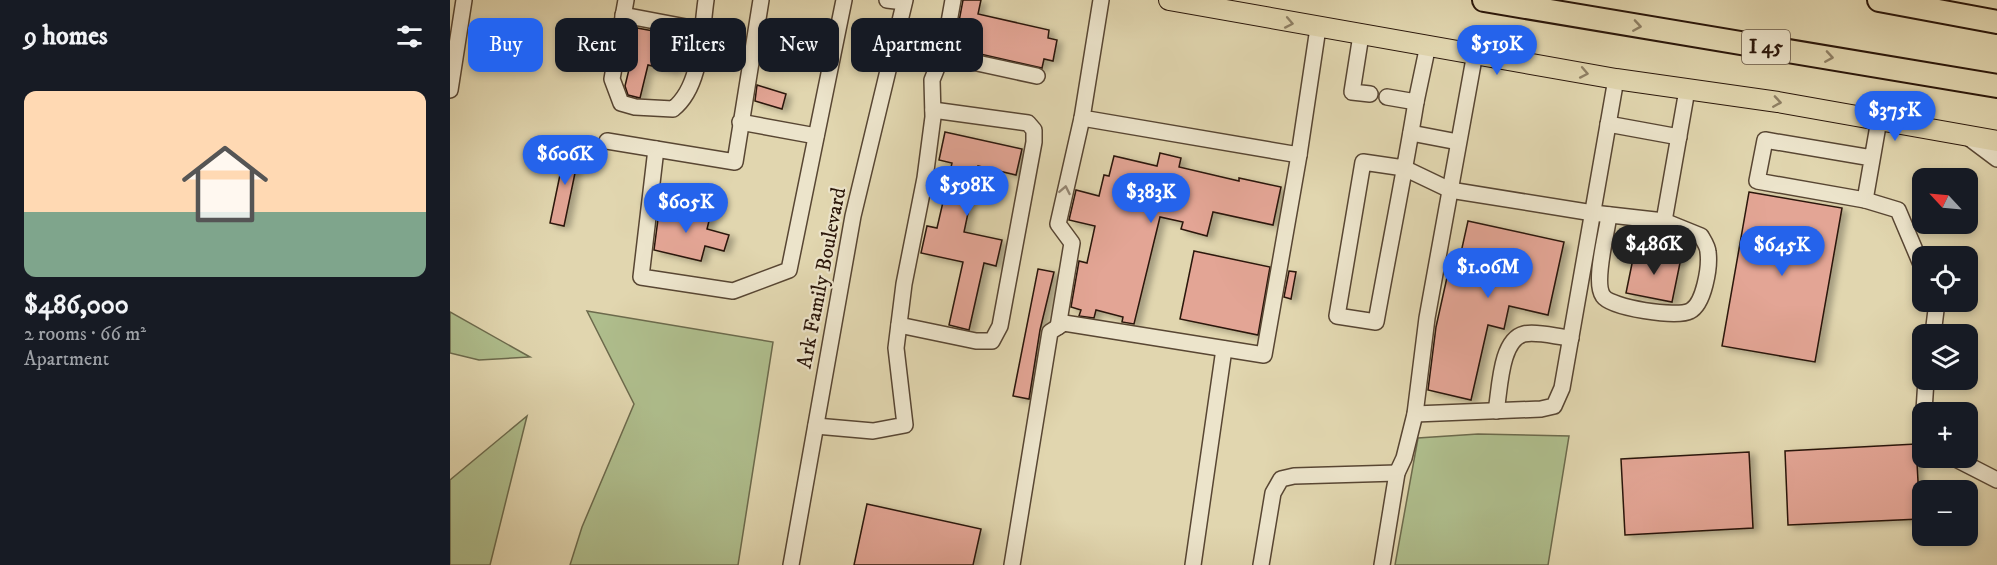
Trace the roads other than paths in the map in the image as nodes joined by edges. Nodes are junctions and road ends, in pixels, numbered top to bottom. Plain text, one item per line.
1 (464, 0) edge
2 (706, 0) edge
3 (761, 0) edge
4 (843, 0) edge
5 (887, 0) edge
6 (953, 0) edge
7 (1101, 0) edge
8 (1169, 0) edge
9 (1484, 0) edge
10 (1879, 0) edge
11 (904, 1) edge
12 (625, 8) edge
13 (660, 18) edge
14 (704, 18) edge
15 (950, 18) edge
16 (1989, 20) edge
17 (1318, 28) junction
18 (1361, 34) junction
19 (1428, 45) junction
20 (1475, 53) junction
21 (983, 65) edge
22 (694, 72) edge
23 (935, 72) edge
24 (1037, 76) dead end
25 (1616, 79) junction
26 (1997, 86) edge
27 (450, 90) edge
28 (1687, 90) junction
29 (1370, 94) dead end
30 (1388, 97) dead end
31 (1416, 102) junction
32 (933, 110) junction
33 (1082, 118) junction
34 (1879, 120) junction
35 (740, 122) junction
36 (1608, 124) junction
37 (1997, 128) edge
38 (1411, 133) junction
39 (816, 136) junction
40 (1966, 136) junction
41 (1679, 137) junction
42 (607, 141) dead end
43 (1997, 141) edge
44 (1458, 142) junction
45 (656, 149) junction
46 (1299, 155) junction
47 (1872, 158) junction
48 (1997, 159) edge
49 (1404, 168) junction
50 (1450, 190) junction
51 (1865, 200) junction
52 (1593, 213) junction
53 (1610, 215) junction
54 (1664, 221) junction
55 (1913, 246) edge
56 (899, 325) junction
57 (1058, 327) junction
58 (1571, 338) junction
59 (1224, 349) junction
60 (1496, 411) junction
61 (1415, 414) junction
62 (816, 426) junction
63 (1974, 468) edge
64 (1397, 472) junction
65 (1997, 480) edge
66 (791, 565) edge
67 (1012, 565) edge
68 (1193, 565) edge
69 (1261, 565) edge
70 (1382, 565) edge

1 - 27 street
2 - 14 street
3 - 35 street
4 - 39 street
5 - 11 street
6 - 15 street
7 - 33 street
8 -> 17 main road
9 -> 26 highway, I 45
10 - 16 highway
11 - 62 street, Ark Family Boulevard
12 - 13 street
12 - 22 street
17 - 18 main road
17 - 46 street
18 - 19 main road
18 - 29 street
19 - 20 main road
19 - 31 street
20 -> 25 main road
20 - 44 street
21 - 24 street
23 - 32 street
25 - 28 main road
25 - 36 street
28 -> 34 main road
28 - 41 street
30 - 31 street
31 - 38 street
32 - 56 street
32 - 56 street
33 - 46 street
57 -> 33 street
34 - 40 main road
34 - 47 street
35 - 39 street
35 - 45 street
36 - 41 street
36 - 52 street
37 - 40 main road
38 - 44 street
38 - 49 street
39 - 45 street
40 - 43 main road
40 - 48 street
41 - 54 street
42 - 45 street
44 - 50 street
46 - 59 street
47 - 51 street
47 - 51 street
49 - 49 street
49 - 50 street
50 - 52 street
50 - 61 street
51 - 55 street
52 - 53 street
52 - 58 street
53 - 54 street
53 - 54 street
56 - 62 street
57 - 59 street
57 - 67 street
58 - 60 street
58 - 60 street
59 - 68 street
60 - 61 street
61 - 64 street
62 - 66 street, Ark Family Boulevard
63 - 65 street
64 - 69 street
64 - 70 street

